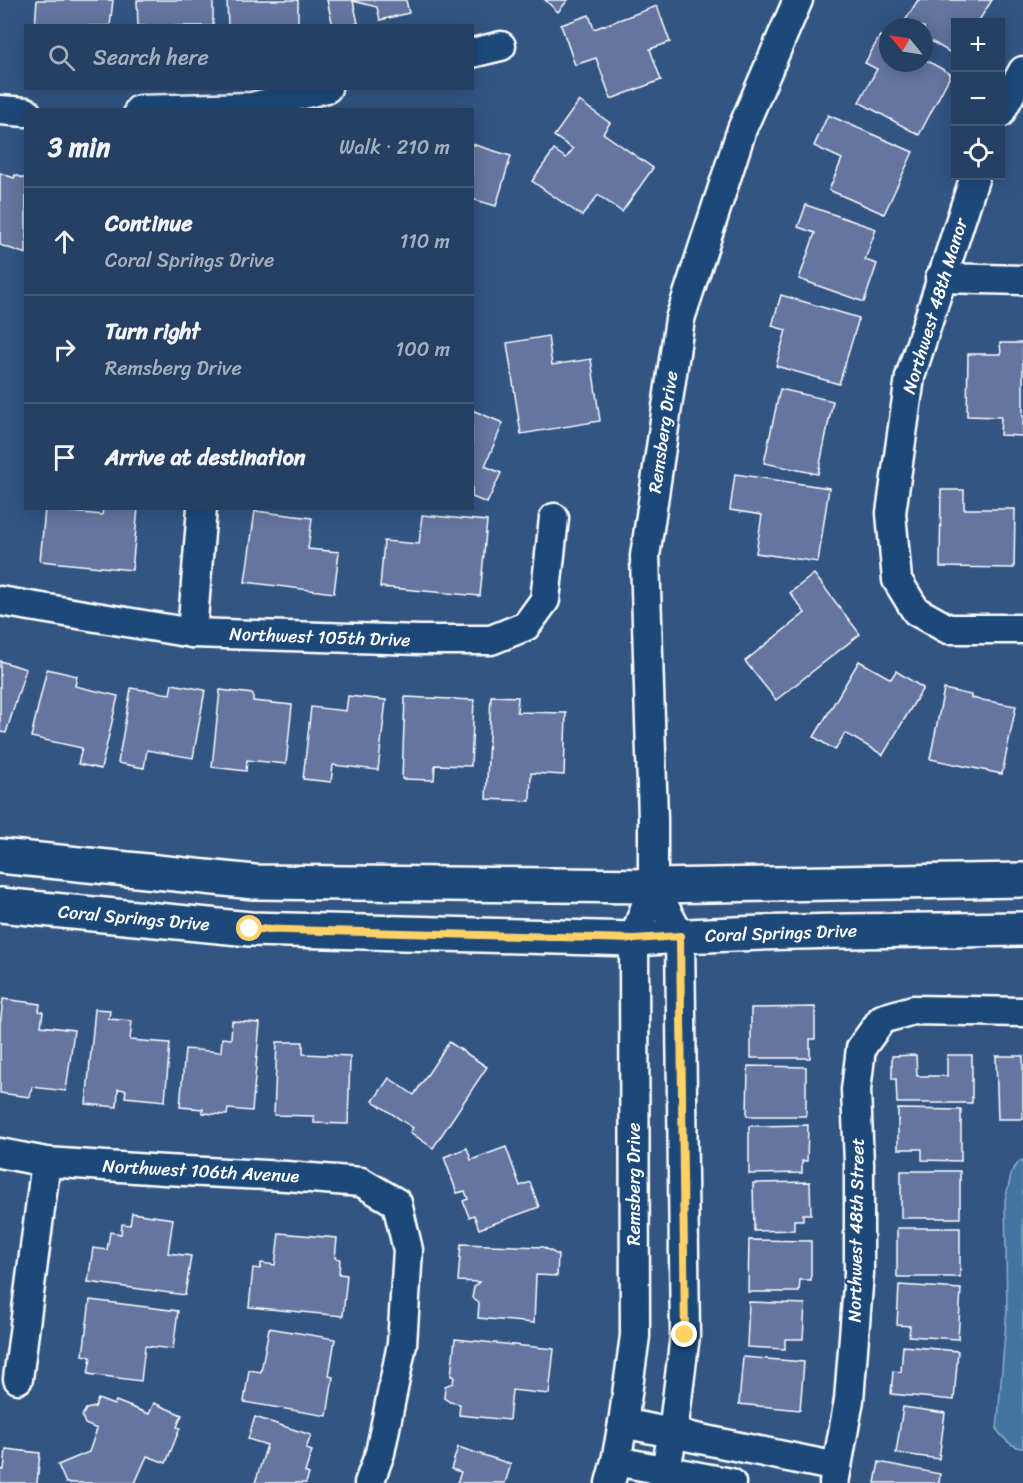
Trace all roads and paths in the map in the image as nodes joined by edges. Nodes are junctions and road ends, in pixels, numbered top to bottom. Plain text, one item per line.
1 (798, 0) edge
2 (501, 46) dead end
3 (474, 53) edge
4 (1023, 71) edge
5 (320, 90) edge
6 (1005, 104) edge
7 (252, 108) edge
8 (0, 110) edge
9 (24, 112) edge
10 (974, 180) edge
11 (940, 278) junction
12 (1023, 280) edge
13 (202, 510) edge
14 (554, 518) dead end
15 (0, 601) edge
16 (1023, 629) edge
17 (192, 633) junction
18 (0, 856) edge
19 (1023, 880) edge
20 (653, 886) junction
21 (0, 905) edge
22 (1023, 929) edge
23 (680, 936) junction
24 (634, 939) junction
25 (1023, 1012) edge
26 (0, 1153) edge
27 (46, 1162) junction
28 (18, 1379) dead end
29 (623, 1423) junction
30 (673, 1433) junction
31 (613, 1472) edge
32 (836, 1475) edge
33 (664, 1477) edge
34 (369, 1483) edge
35 (731, 1483) edge

1 - 20 street, Remsberg Drive
2 - 3 street
4 - 6 street
5 - 7 street
8 - 9 street
10 - 11 street, Northwest 48th Manor
11 - 12 street
11 - 16 street, Northwest 48th Manor
13 - 17 street
14 - 17 street, Northwest 105th Drive
15 - 17 street, Northwest 105th Drive
18 - 20 main road
19 - 20 main road
20 - 23 street, Remsberg Drive
20 - 24 street, Remsberg Drive
21 - 24 main road, Coral Springs Drive
22 - 23 main road, Coral Springs Drive
23 - 24 main road, Coral Springs Drive
23 - 30 street, Remsberg Drive
24 - 29 street, Remsberg Drive
25 - 32 street, Northwest 48th Street
26 - 27 street, Northwest 106th Avenue
27 - 28 street
27 - 34 street, Northwest 106th Avenue
29 - 30 street
29 - 31 street, Remsberg Drive
30 - 32 street
30 - 33 street, Remsberg Drive
31 - 33 street
33 - 35 street

